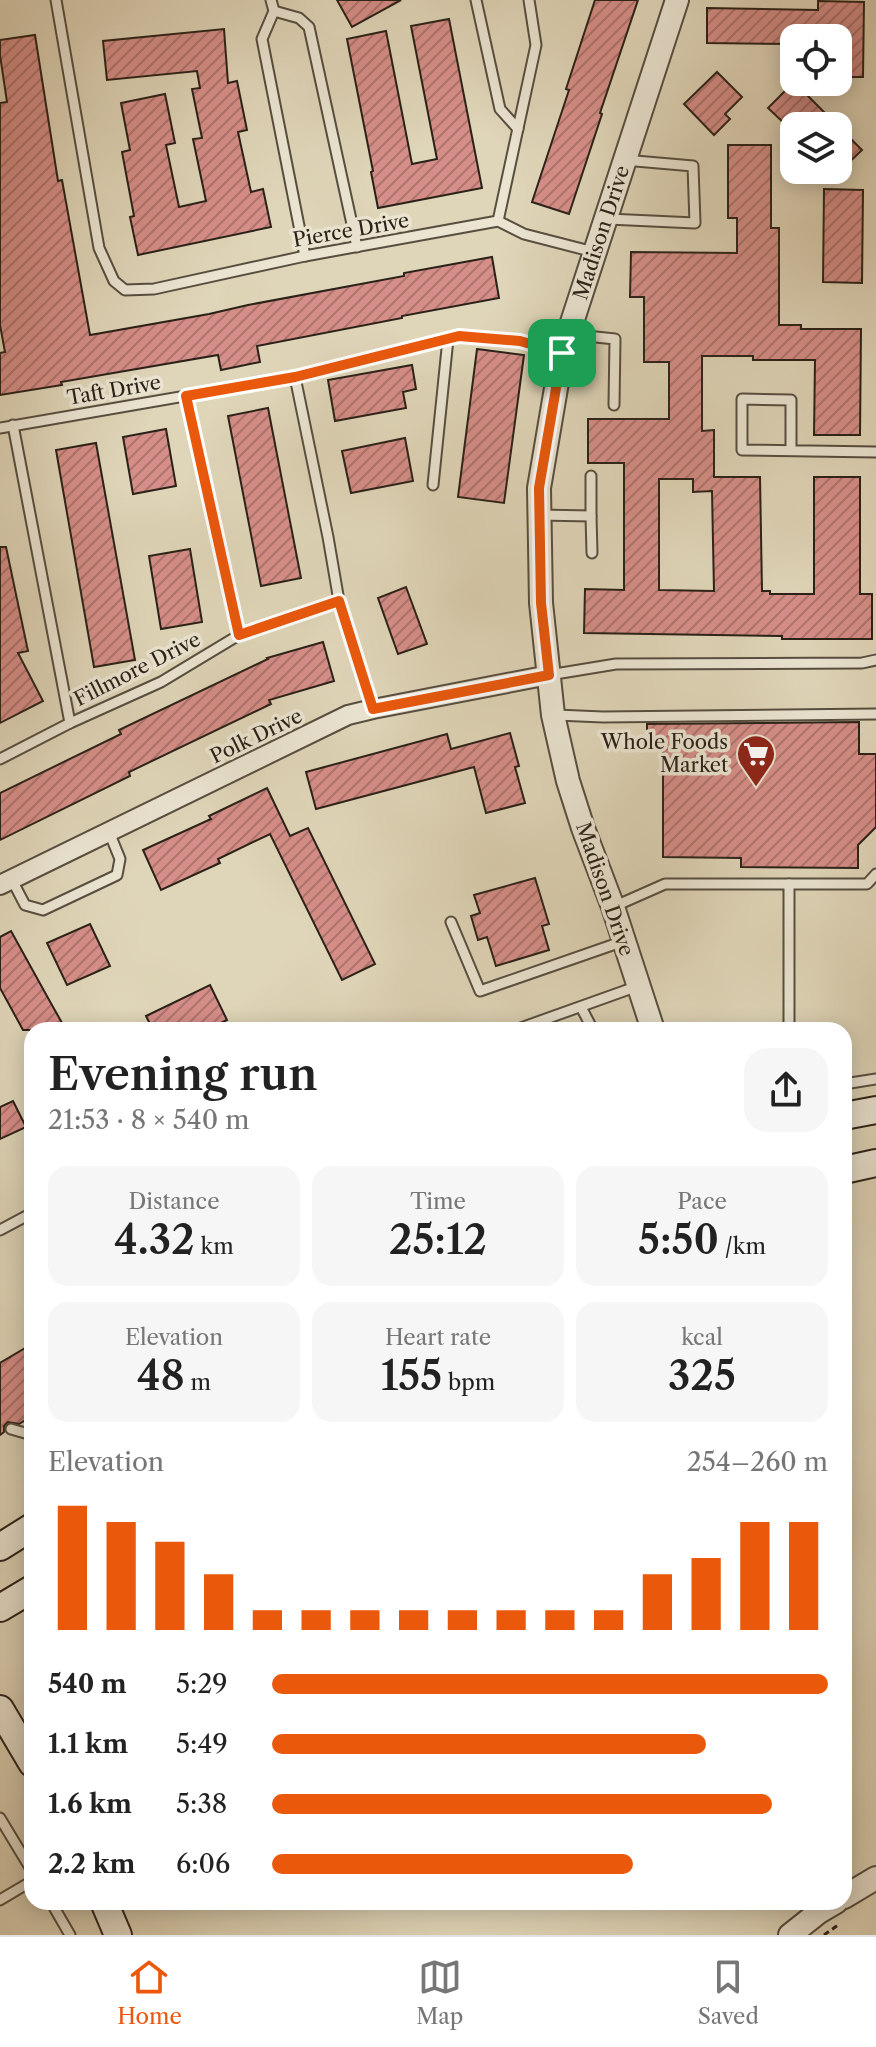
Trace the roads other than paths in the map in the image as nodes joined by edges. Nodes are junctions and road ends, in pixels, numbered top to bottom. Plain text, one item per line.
1 (56, 0) edge
2 (476, 0) edge
3 (529, 0) edge
4 (677, 0) edge
5 (272, 5) edge
6 (518, 129) junction
7 (624, 160) junction
8 (605, 219) junction
9 (498, 221) junction
10 (357, 247) junction
11 (594, 252) junction
12 (305, 256) junction
13 (448, 339) junction
14 (564, 344) junction
15 (295, 377) junction
16 (186, 396) junction
17 (614, 405) dead end
18 (13, 425) junction
19 (0, 428) edge
20 (791, 450) junction
21 (876, 452) edge
22 (591, 476) dead end
23 (433, 485) dead end
24 (539, 515) junction
25 (591, 516) junction
26 (592, 553) dead end
27 (339, 601) junction
28 (239, 635) junction
29 (876, 660) edge
30 (549, 675) junction
31 (373, 709) junction
32 (876, 714) edge
33 (553, 715) junction
34 (70, 723) junction
35 (0, 759) edge
36 (109, 832) junction
37 (876, 874) edge
38 (6, 883) edge
39 (789, 884) junction
40 (872, 886) edge
41 (613, 907) junction
42 (451, 922) dead end
43 (624, 941) junction
44 (638, 986) junction
45 (581, 1007) junction
46 (538, 1022) edge
47 (589, 1022) edge
48 (650, 1022) edge
49 (789, 1022) edge
50 (876, 1079) edge
51 (852, 1083) edge
52 (876, 1110) edge
53 (852, 1114) edge
54 (876, 1163) edge
55 (852, 1168) edge
56 (24, 1217) edge
57 (0, 1230) edge
58 (11, 1429) dead end
59 (24, 1433) edge
60 (24, 1532) edge
61 (0, 1547) edge
62 (24, 1594) edge
63 (0, 1608) edge
64 (0, 1709) edge
65 (24, 1750) edge
66 (0, 1818) edge
67 (24, 1858) edge
68 (876, 1878) edge
69 (24, 1886) edge
70 (852, 1898) edge
71 (0, 1900) edge
72 (56, 1910) edge
73 (107, 1910) edge
74 (827, 1910) edge
75 (70, 1935) edge
76 (118, 1935) edge
77 (790, 1935) edge

1 - 12 lane, Pierce Drive
2 - 6 lane
3 - 6 lane
4 - 7 street, Madison Drive
5 - 10 lane
5 - 12 lane
6 - 9 lane
7 - 8 street, Madison Drive
7 - 8 lane
8 - 11 street, Madison Drive
9 - 10 lane, Pierce Drive
9 - 11 lane
10 - 12 lane, Pierce Drive
11 - 14 street, Madison Drive
13 - 14 lane, Taft Drive
13 - 15 lane, Taft Drive
13 - 23 lane
14 - 17 lane, Taft Drive
14 - 24 street, Madison Drive
15 - 16 lane, Taft Drive
15 - 27 lane
16 - 18 lane, Taft Drive
16 - 28 lane
18 - 19 lane, Taft Drive
18 - 34 lane
20 - 20 lane
20 - 21 lane
22 - 25 lane
24 - 25 lane
24 - 30 street, Madison Drive
25 - 26 lane
27 - 28 lane, Fillmore Drive
27 - 31 lane
28 - 34 lane, Fillmore Drive
29 - 30 lane
30 - 31 street, Polk Drive
30 - 33 street, Madison Drive
31 - 36 street, Polk Drive
32 - 33 lane
33 - 41 street, Madison Drive
34 - 35 lane, Fillmore Drive
36 - 38 street, Polk Drive
36 - 38 lane
37 - 40 lane
39 - 40 lane
39 - 41 lane
39 - 49 lane
41 - 43 street, Madison Drive
42 - 43 lane
43 - 44 street, Madison Drive
44 - 45 lane
44 - 48 street, Madison Drive
45 - 46 lane
45 - 47 lane
50 - 51 lane
52 - 53 main road
54 - 55 main road
56 - 57 lane
58 - 59 lane
60 - 61 main road
62 - 63 main road
64 - 65 main road
66 - 67 lane
68 - 70 street
69 - 71 lane
72 - 75 lane
73 - 76 main road
74 - 77 street

